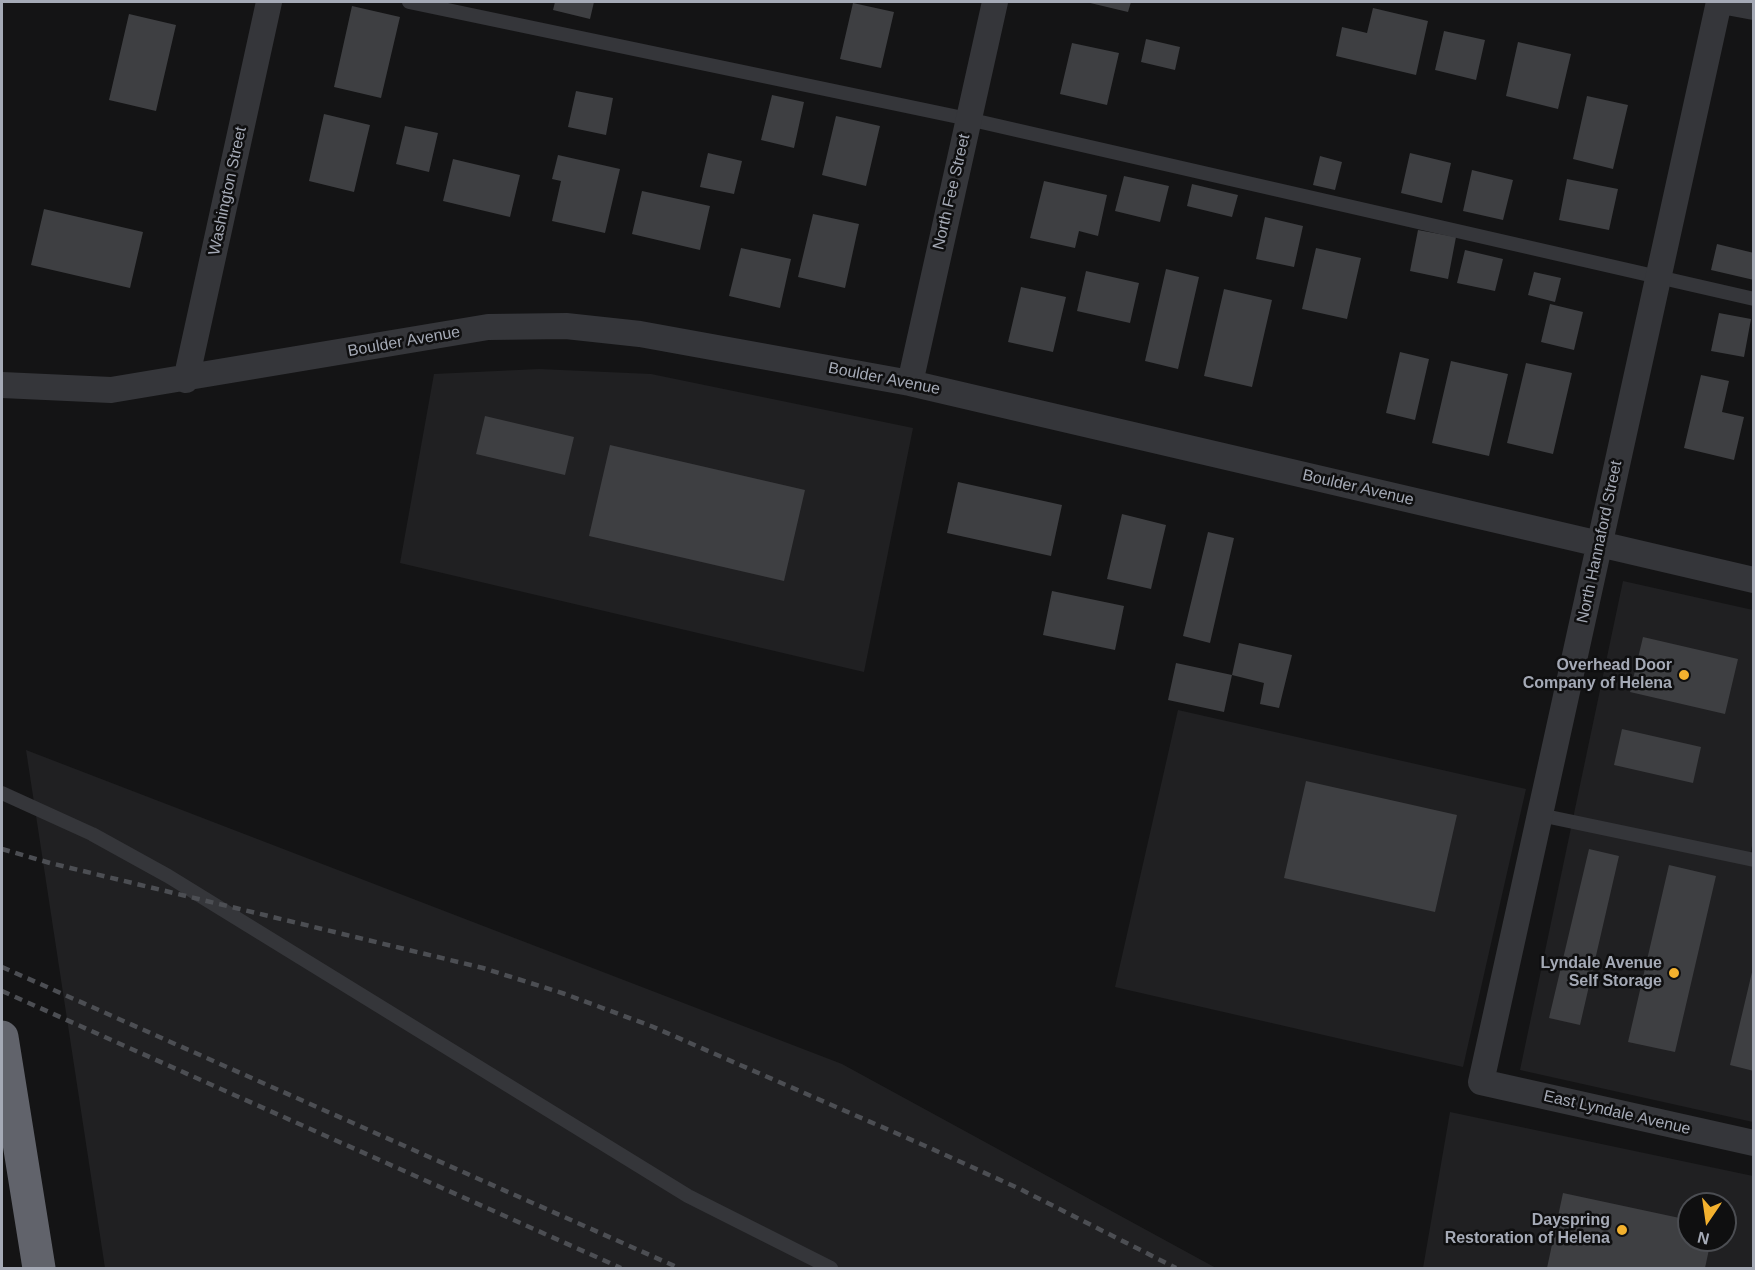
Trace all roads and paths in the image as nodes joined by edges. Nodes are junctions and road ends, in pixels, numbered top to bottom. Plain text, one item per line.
1 (269, 2) edge
2 (409, 2) edge
3 (995, 2) edge
4 (1719, 2) edge
5 (1727, 2) edge
6 (1754, 7) edge
7 (968, 119) junction
8 (1658, 278) junction
9 (1754, 299) edge
10 (186, 380) junction
11 (909, 383) junction
12 (2, 385) edge
13 (1599, 545) junction
14 (1754, 580) edge
15 (2, 793) edge
16 (1540, 814) junction
17 (1754, 860) edge
18 (2, 1037) edge
19 (1482, 1082) joint
20 (1754, 1143) edge
21 (39, 1269) edge
22 (831, 1269) edge

1 - 10 street, Washington Street
2 - 7 lane
3 - 7 street, North Fee Street
4 - 8 street, North Hannaford Street
5 - 6 street
7 - 8 lane
7 - 11 street, North Fee Street
8 - 9 lane
8 - 13 street, North Hannaford Street
10 - 11 street, Boulder Avenue
10 - 12 street, Boulder Avenue
11 - 13 street, Boulder Avenue
13 - 14 street, Boulder Avenue
13 - 16 street, North Hannaford Street
15 - 22 lane
16 - 17 lane
16 - 19 street, North Hannaford Street
18 - 21 highway
19 - 20 street, East Lyndale Avenue

